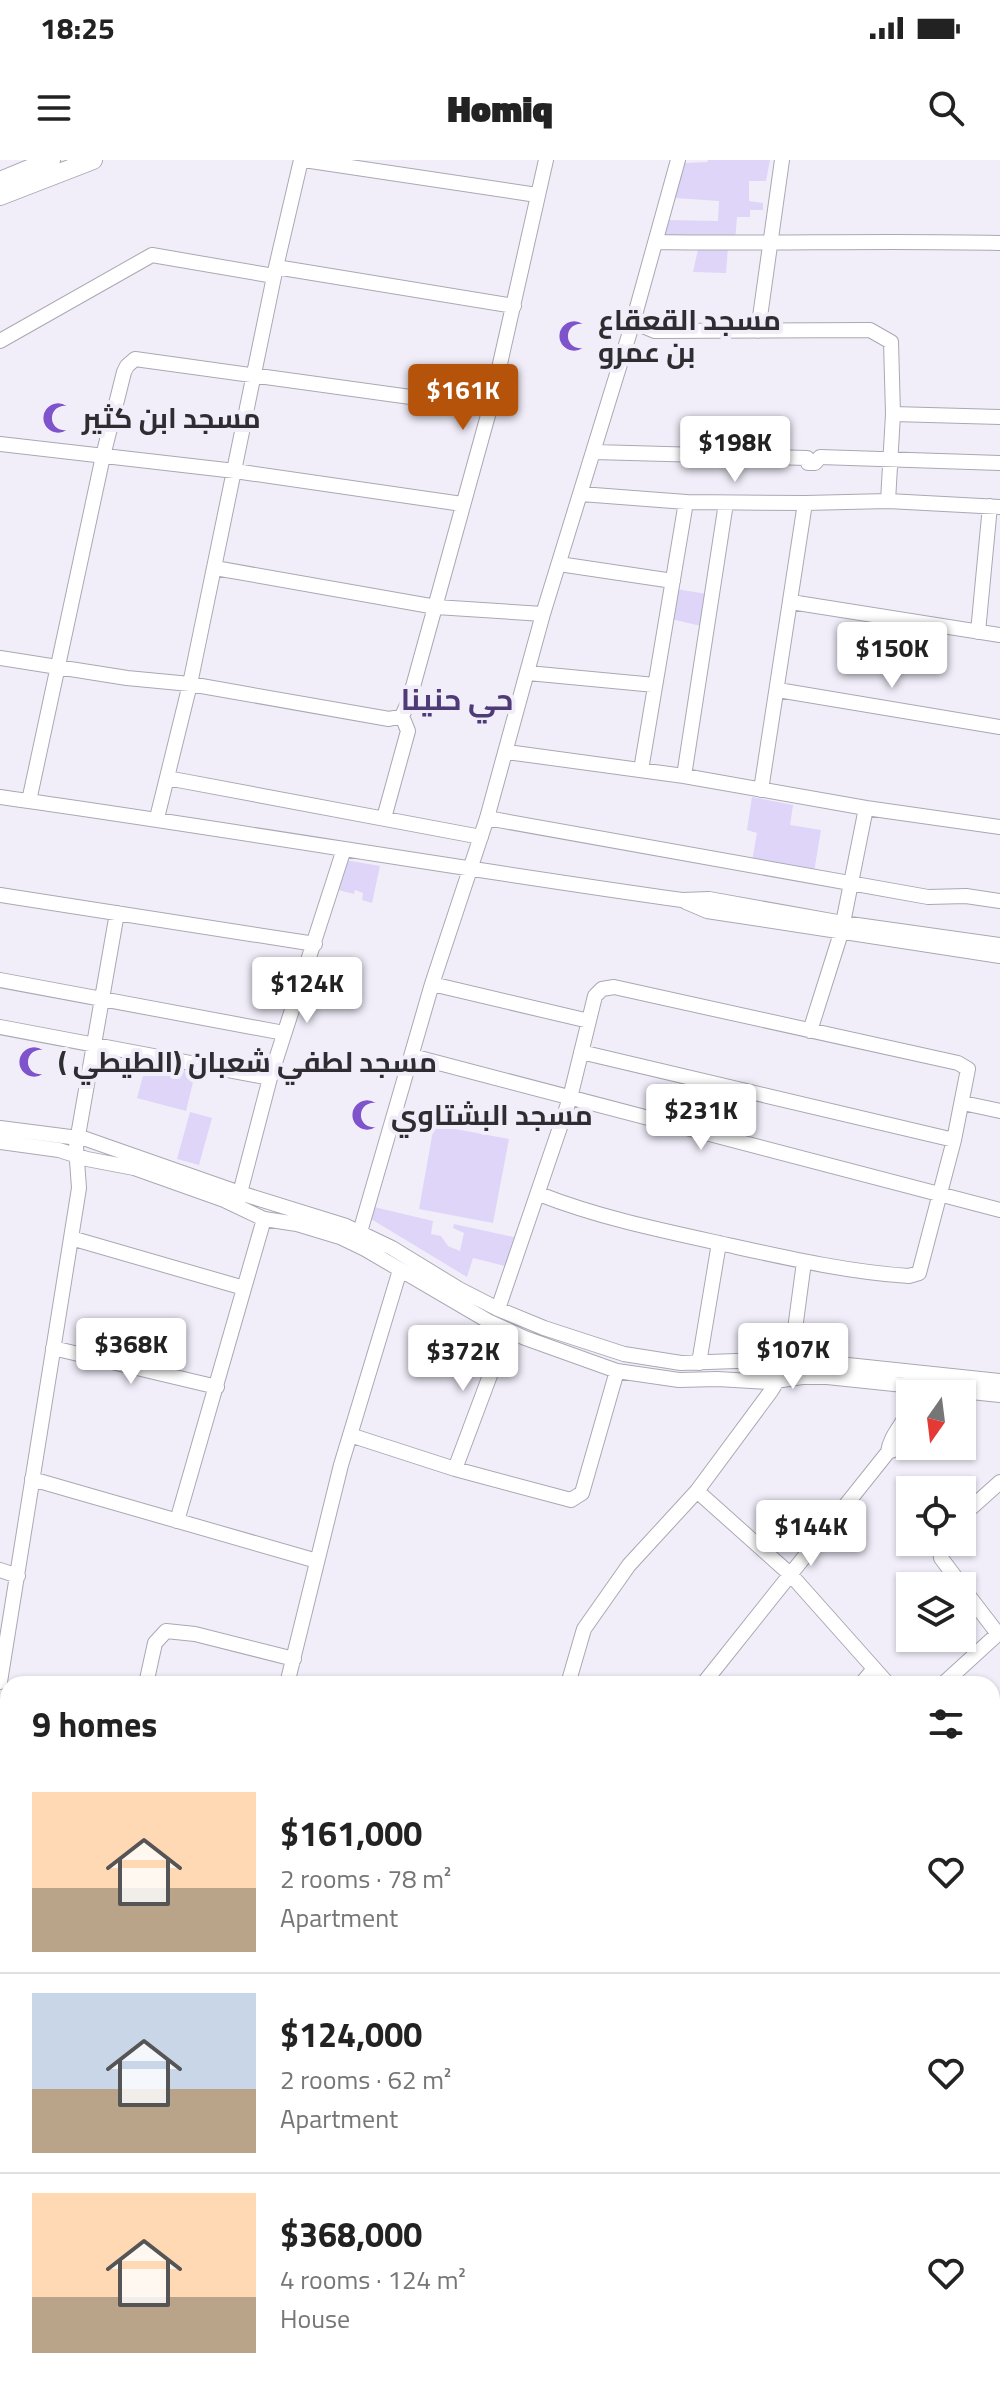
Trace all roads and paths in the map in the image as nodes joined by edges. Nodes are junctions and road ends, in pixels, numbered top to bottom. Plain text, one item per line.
1 (51, 160) edge
2 (93, 160) edge
3 (303, 160) edge
4 (546, 160) edge
5 (678, 160) edge
6 (782, 160) edge
7 (0, 181) edge
8 (537, 195) junction
9 (0, 196) edge
10 (656, 242) junction
11 (1000, 243) edge
12 (770, 244) junction
13 (275, 272) junction
14 (514, 306) junction
15 (633, 322) junction
16 (758, 331) junction
17 (0, 341) edge
18 (254, 375) junction
19 (490, 408) junction
20 (893, 414) junction
21 (1000, 417) edge
22 (0, 444) edge
23 (594, 452) junction
24 (103, 456) junction
25 (890, 458) junction
26 (1000, 463) edge
27 (235, 471) junction
28 (581, 494) junction
29 (888, 501) junction
30 (686, 502) junction
31 (726, 503) junction
32 (805, 503) junction
33 (462, 504) junction
34 (995, 507) edge
35 (559, 564) junction
36 (215, 568) junction
37 (673, 581) junction
38 (791, 602) junction
39 (436, 607) junction
40 (543, 614) junction
41 (978, 632) junction
42 (1000, 635) edge
43 (0, 658) edge
44 (56, 667) junction
45 (528, 673) junction
46 (190, 684) junction
47 (655, 685) junction
48 (778, 690) junction
49 (402, 716) junction
50 (1000, 727) edge
51 (507, 752) junction
52 (641, 770) junction
53 (684, 776) junction
54 (167, 778) junction
55 (761, 790) junction
56 (0, 797) edge
57 (29, 801) junction
58 (866, 808) junction
59 (157, 818) junction
60 (384, 818) junction
61 (487, 818) junction
62 (1000, 827) edge
63 (481, 837) junction
64 (344, 849) junction
65 (471, 871) junction
66 (853, 883) junction
67 (0, 895) edge
68 (1000, 901) edge
69 (117, 913) junction
70 (842, 928) junction
71 (315, 944) junction
72 (1000, 945) edge
73 (1000, 956) edge
74 (0, 980) edge
75 (432, 984) junction
76 (102, 998) junction
77 (589, 1021) junction
78 (0, 1027) edge
79 (810, 1031) junction
80 (284, 1033) junction
81 (95, 1044) junction
82 (581, 1052) junction
83 (412, 1056) junction
84 (270, 1078) junction
85 (570, 1098) junction
86 (963, 1103) junction
87 (1000, 1111) edge
88 (0, 1128) edge
89 (86, 1139) junction
90 (954, 1140) junction
91 (0, 1142) edge
92 (77, 1156) junction
93 (92, 1160) junction
94 (79, 1188) junction
95 (240, 1193) junction
96 (539, 1194) junction
97 (940, 1195) junction
98 (269, 1203) junction
99 (1000, 1210) edge
100 (264, 1218) junction
101 (360, 1232) junction
102 (71, 1238) junction
103 (719, 1243) junction
104 (804, 1262) junction
105 (400, 1270) junction
106 (244, 1288) junction
107 (498, 1309) junction
108 (507, 1330) junction
109 (53, 1348) junction
110 (769, 1359) junction
111 (791, 1359) junction
112 (699, 1363) junction
113 (617, 1371) junction
114 (754, 1381) junction
115 (777, 1381) junction
116 (1000, 1381) edge
117 (896, 1384) edge
118 (217, 1387) junction
119 (976, 1394) edge
120 (1000, 1395) edge
121 (749, 1417) junction
122 (896, 1433) edge
123 (350, 1435) junction
124 (896, 1449) edge
125 (888, 1452) junction
126 (455, 1469) junction
127 (32, 1479) junction
128 (1000, 1482) edge
129 (697, 1491) junction
130 (976, 1503) edge
131 (177, 1521) junction
132 (317, 1561) junction
133 (0, 1570) edge
134 (791, 1575) junction
135 (18, 1576) junction
136 (976, 1604) edge
137 (999, 1633) edge
138 (294, 1659) junction
139 (874, 1669) junction
140 (1, 1676) edge
141 (148, 1676) edge
142 (289, 1676) edge
143 (570, 1676) edge
144 (709, 1676) edge
145 (868, 1676) edge
146 (881, 1676) edge
147 (952, 1676) edge

1 - 7 main road
2 - 9 main road
3 - 8 street
3 - 13 street
4 - 8 street
5 - 10 street
6 - 12 street
8 - 14 street
10 - 12 street
10 - 15 street
11 - 12 street
12 - 16 street
13 - 14 street
13 - 17 street
13 - 18 street
14 - 19 street
15 - 16 street
15 - 23 street
16 - 20 street
18 - 19 street
18 - 24 street
18 - 27 street
19 - 33 street
20 - 21 street
20 - 25 street
22 - 24 street
23 - 25 street
23 - 28 street
24 - 27 street
24 - 44 street
25 - 26 street
25 - 29 street
27 - 33 street
27 - 36 street
28 - 30 street
28 - 35 street
29 - 32 street
29 - 34 street
30 - 31 street
30 - 37 street
31 - 32 street
31 - 53 street
32 - 38 street
33 - 39 street
34 - 41 street
35 - 37 street
35 - 40 street
36 - 39 street
36 - 46 street
37 - 47 street
38 - 41 street
38 - 48 street
39 - 40 street
39 - 49 street
40 - 45 street
41 - 42 street
43 - 44 street
44 - 46 street
44 - 57 street
45 - 47 street
45 - 51 street
46 - 49 street
46 - 54 street
47 - 52 street
48 - 50 street
48 - 55 street
49 - 60 street
51 - 52 street
51 - 61 street
52 - 53 street
53 - 55 street
54 - 59 street
54 - 60 street
55 - 58 street
56 - 57 street
57 - 59 street
58 - 62 street
58 - 66 street
59 - 64 street
60 - 63 street
61 - 63 street
61 - 66 street
63 - 65 street
64 - 65 street
64 - 71 street
65 - 70 street
65 - 75 street
66 - 68 street
66 - 70 street
67 - 69 street
69 - 71 street
69 - 76 street
70 - 72 street
70 - 73 street
70 - 79 street
71 - 80 street
74 - 76 street
75 - 77 street
75 - 83 street
76 - 80 street
76 - 81 street
77 - 79 street
77 - 82 street
78 - 81 street
79 - 86 street
80 - 84 street
81 - 84 street
81 - 89 street
82 - 85 street
82 - 90 street
83 - 85 street
83 - 101 street
84 - 95 street
85 - 96 street
85 - 97 street
86 - 87 street
86 - 90 street
88 - 89 street
89 - 92 street
89 - 93 street
89 - 95 street
90 - 97 street
91 - 92 street
92 - 93 street
92 - 94 street
93 - 94 street
93 - 100 street
94 - 102 street
95 - 98 street
96 - 103 street
96 - 107 street
97 - 99 street
97 - 104 street
98 - 100 street
98 - 101 street
100 - 105 street
100 - 106 street
101 - 107 street
102 - 106 street
102 - 109 street
103 - 104 street
103 - 112 street
104 - 111 street
105 - 108 street
105 - 123 street
106 - 118 street
107 - 112 street
108 - 113 street
108 - 126 street
109 - 118 street
109 - 127 street
110 - 111 street
110 - 112 street
110 - 114 street
110 - 115 street
111 - 116 street
113 - 114 street
113 - 126 street
114 - 115 street
114 - 121 street
115 - 117 street
115 - 121 street
118 - 131 street
119 - 120 street
121 - 129 street
122 - 125 street
123 - 126 street
123 - 132 street
124 - 125 street
125 - 134 street
127 - 131 street
127 - 135 street
128 - 130 street
129 - 134 street
129 - 143 street
131 - 132 street
132 - 138 street
133 - 135 street
134 - 139 street
134 - 144 street
135 - 140 street
136 - 137 street
137 - 147 street
138 - 141 street
138 - 142 street
139 - 145 street
139 - 146 street

